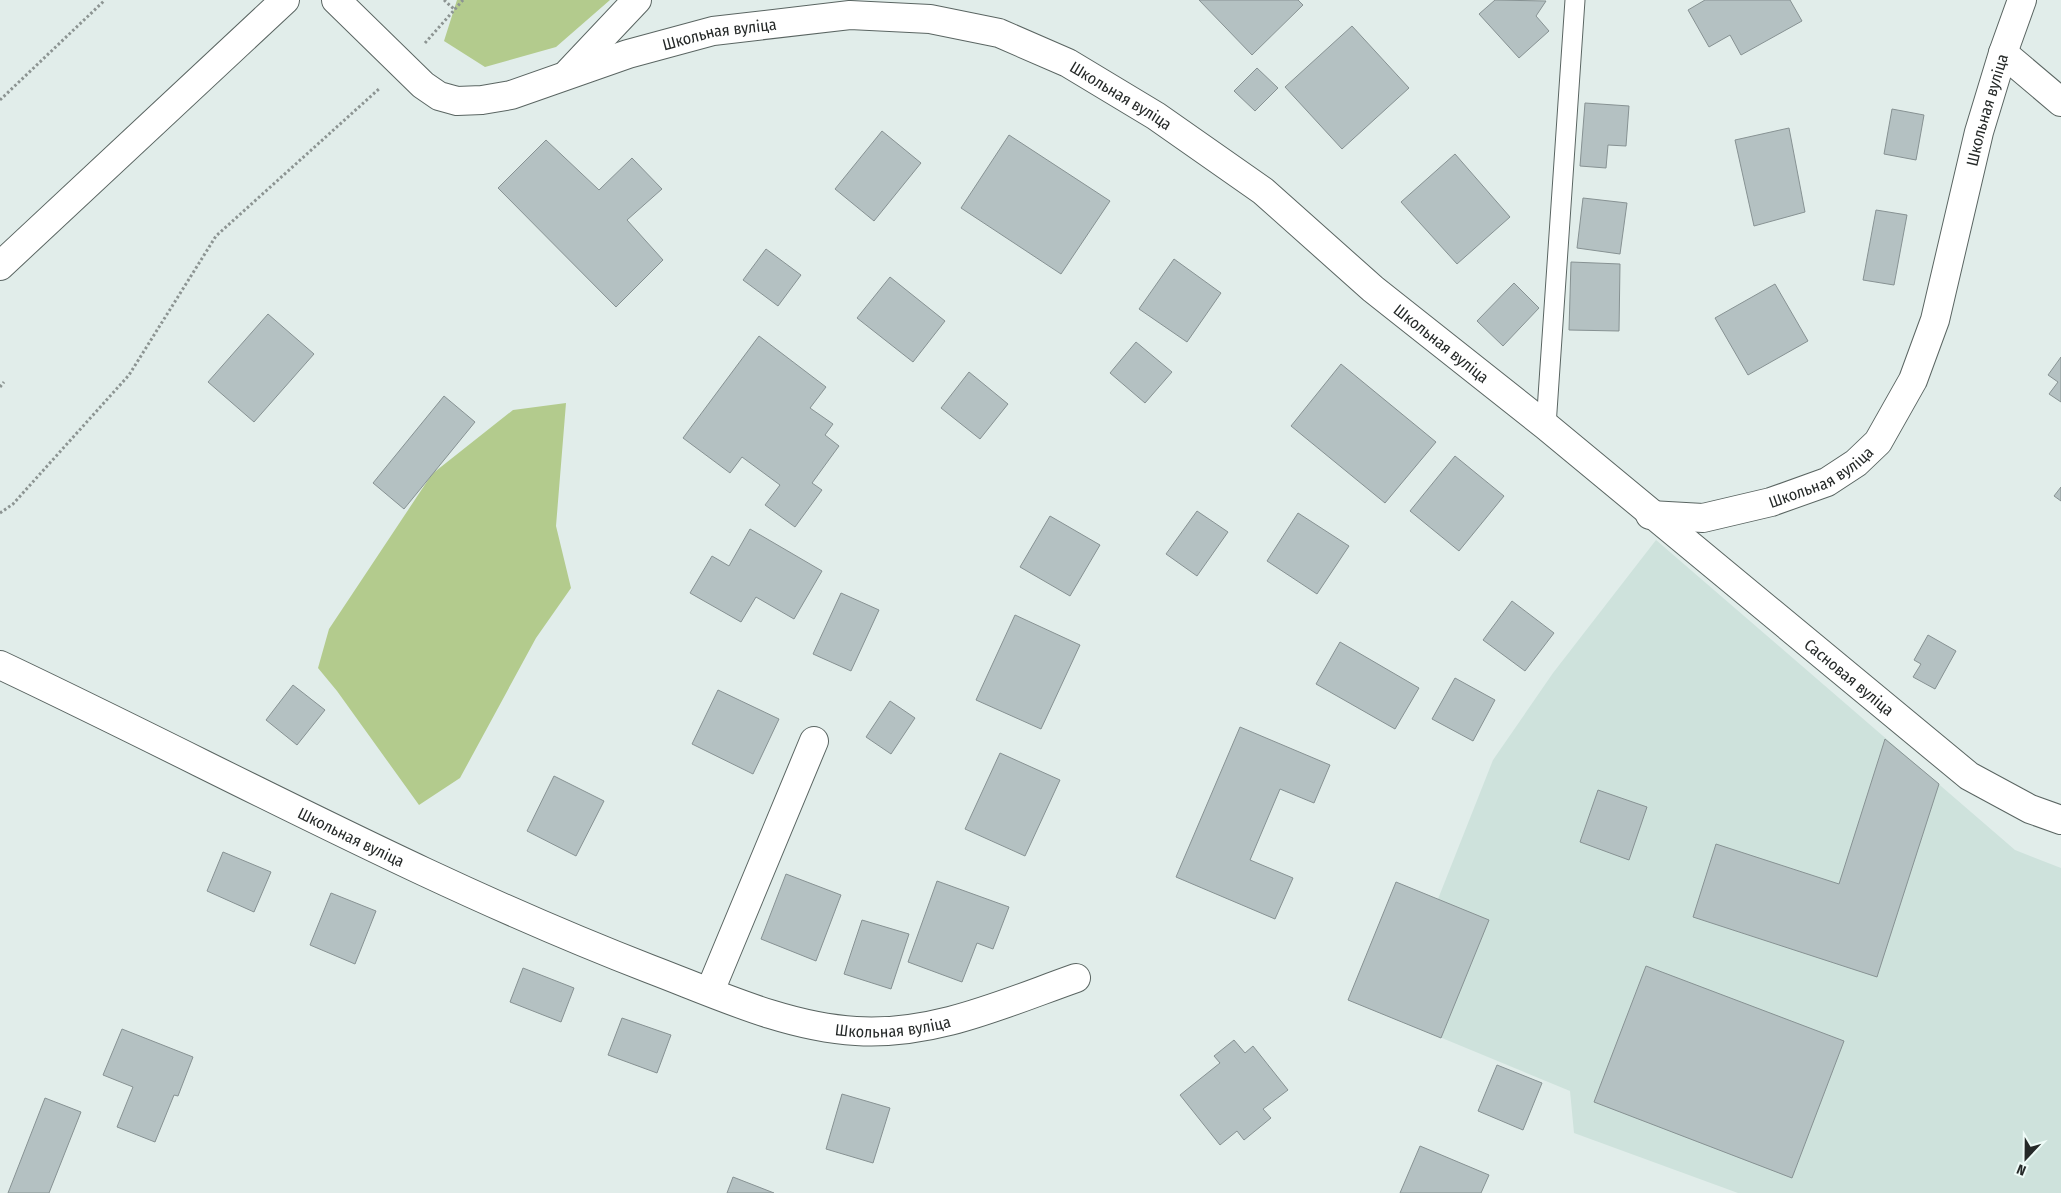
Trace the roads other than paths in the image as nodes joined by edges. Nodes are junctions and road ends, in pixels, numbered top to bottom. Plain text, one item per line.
1 (285, 0) edge
2 (336, 0) edge
3 (636, 0) edge
4 (1575, 0) edge
5 (2022, 0) edge
6 (2002, 53) junction
7 (565, 76) junction
8 (2061, 102) edge
9 (0, 266) edge
10 (1546, 426) junction
11 (1650, 515) junction
12 (0, 665) edge
13 (814, 741) dead end
14 (2061, 820) edge
15 (1076, 978) dead end
16 (710, 991) junction

1 - 9 street
2 - 7 street, Школьная вуліца
3 - 7 street, Школьная вуліца
4 - 10 lane
5 - 6 street, Школьная вуліца
6 - 8 street
6 - 11 street, Школьная вуліца
7 - 10 street, Школьная вуліца
10 - 11 street, Школьная вуліца
11 - 14 street, Сасновая вуліца
12 - 16 street, Школьная вуліца
13 - 16 street
15 - 16 street, Школьная вуліца

